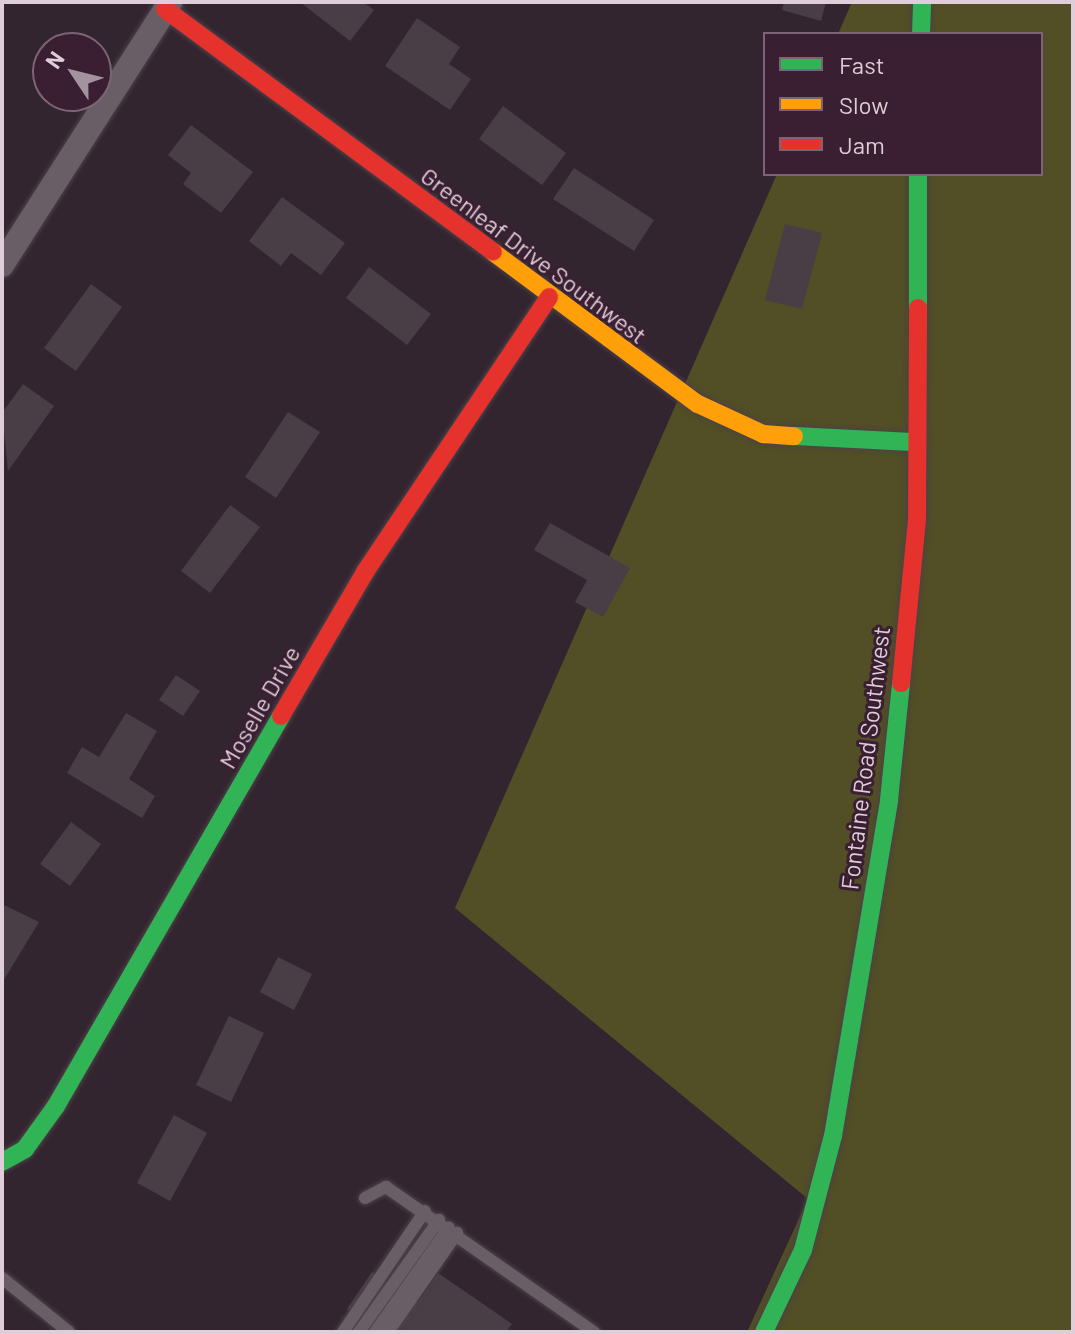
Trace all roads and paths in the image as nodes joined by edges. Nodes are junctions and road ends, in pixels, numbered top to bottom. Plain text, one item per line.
1 (922, 2) edge
2 (168, 5) edge
3 (921, 32) edge
4 (918, 176) edge
5 (2, 265) edge
6 (549, 297) junction
7 (913, 442) junction
8 (2, 1162) edge
9 (365, 1198) dead end
10 (425, 1211) junction
11 (448, 1227) junction
12 (2, 1278) edge
13 (69, 1332) edge
14 (343, 1332) edge
15 (359, 1332) edge
16 (375, 1332) edge
17 (388, 1332) edge
18 (594, 1332) edge
19 (764, 1332) edge

1 - 3 street
2 - 5 street
2 - 6 street, Greenleaf Drive Southwest
4 - 7 street, Fontaine Road Southwest
6 - 7 street, Greenleaf Drive Southwest
6 - 8 street, Moselle Drive
7 - 19 street, Fontaine Road Southwest
9 - 10 lane
10 - 11 lane
10 - 14 lane
11 - 15 lane
11 - 16 lane
11 - 17 lane
11 - 18 lane
12 - 13 lane

